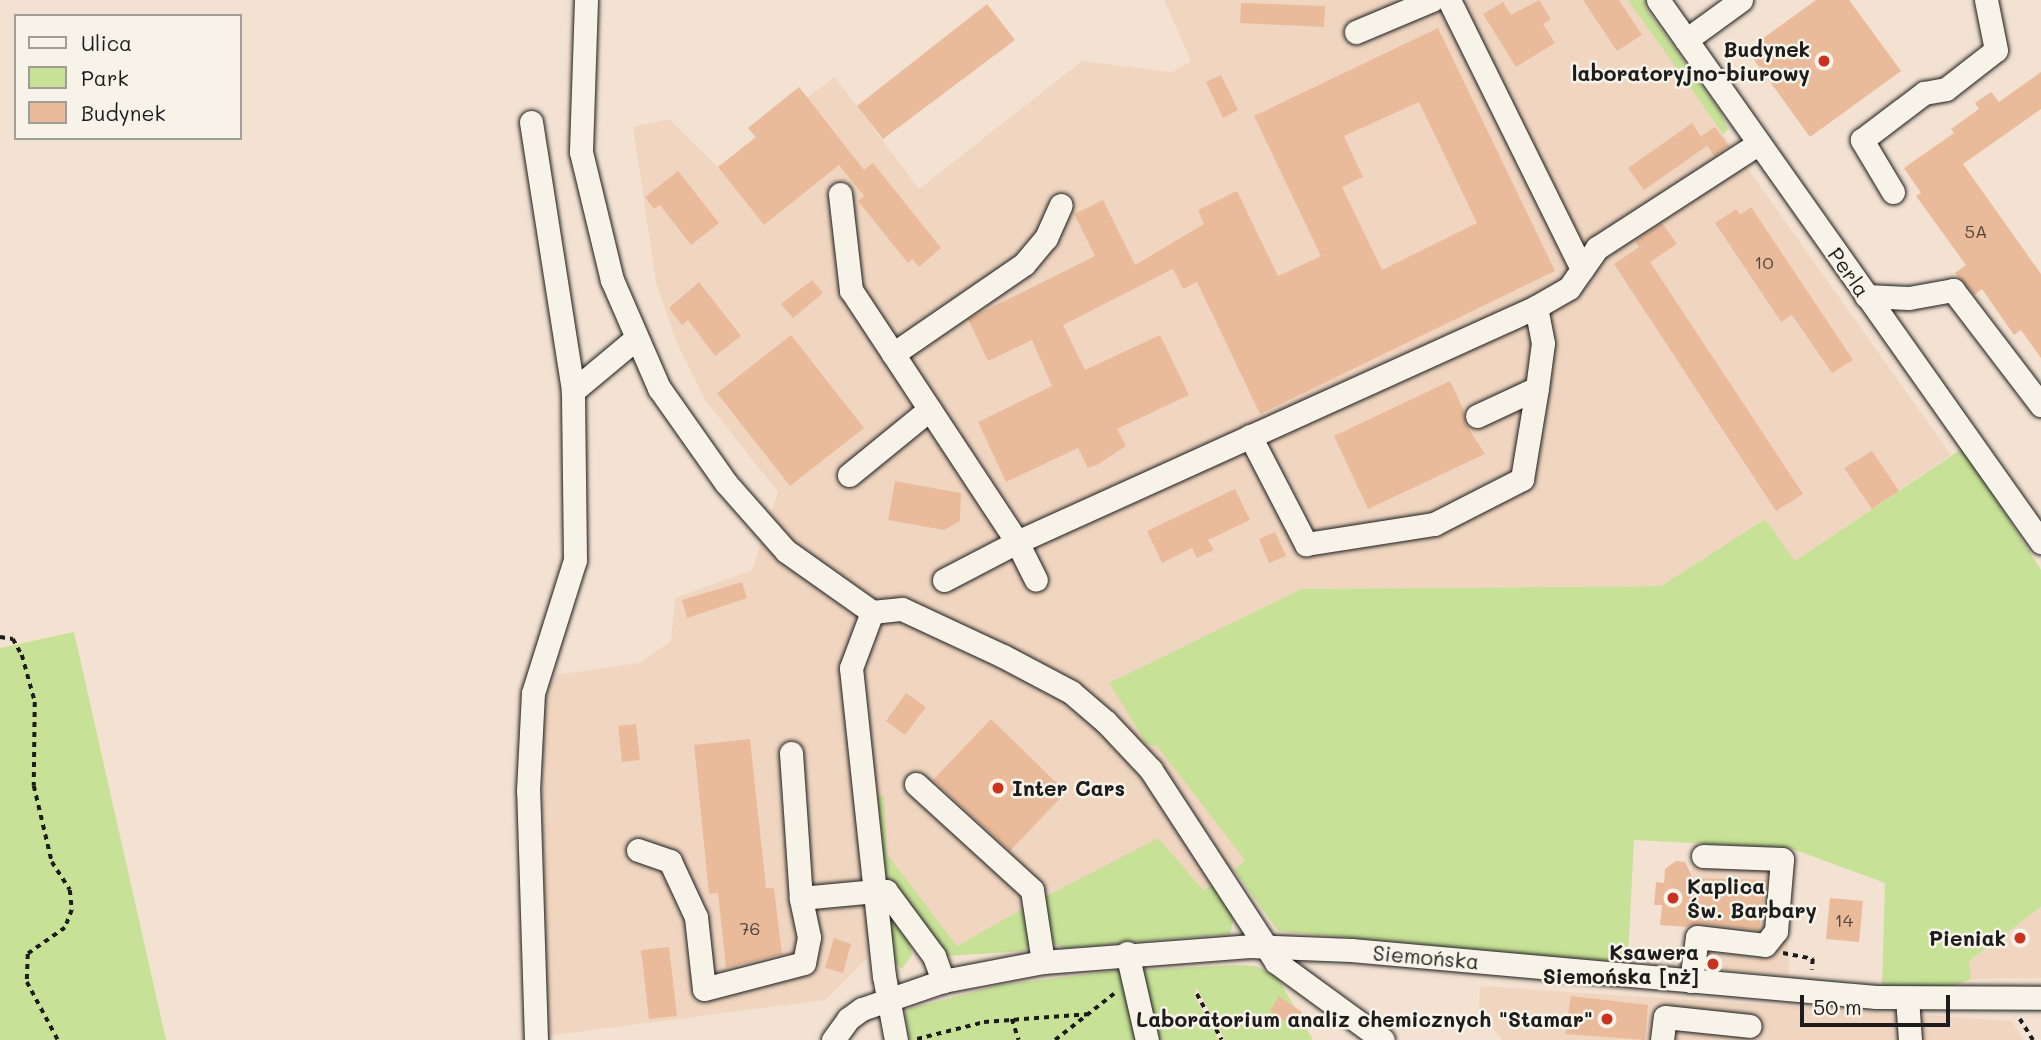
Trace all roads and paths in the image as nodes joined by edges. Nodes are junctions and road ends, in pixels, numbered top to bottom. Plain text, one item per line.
1 (586, 0) edge
2 (1432, 0) edge
3 (1449, 0) edge
4 (1658, 0) edge
5 (1741, 0) edge
6 (1986, 0) edge
7 (1356, 32) dead end
8 (1686, 40) junction
9 (531, 122) dead end
10 (1758, 144) junction
11 (1893, 192) dead end
12 (840, 194) dead end
13 (1061, 205) dead end
14 (1582, 269) junction
15 (1866, 296) junction
16 (1536, 307) junction
17 (634, 340) junction
18 (893, 354) junction
19 (1537, 388) junction
20 (573, 391) junction
21 (2041, 405) edge
22 (930, 409) junction
23 (1478, 416) dead end
24 (1250, 436) junction
25 (849, 475) dead end
26 (1017, 542) junction
27 (2041, 542) edge
28 (944, 580) dead end
29 (1036, 580) dead end
30 (872, 612) junction
31 (0, 637) edge
32 (791, 753) dead end
33 (916, 784) dead end
34 (638, 850) dead end
35 (1703, 856) dead end
36 (876, 891) junction
37 (801, 898) junction
38 (1268, 945) junction
39 (1127, 953) junction
40 (1787, 956) dead end
41 (1042, 962) junction
42 (1812, 978) dead end
43 (943, 981) junction
44 (1691, 981) junction
45 (1134, 985) junction
46 (1754, 987) junction
47 (1197, 994) dead end
48 (887, 998) junction
49 (1907, 998) junction
50 (2035, 1006) edge
51 (1091, 1014) junction
52 (1012, 1018) junction
53 (1749, 1033) edge
54 (58, 1040) edge
55 (536, 1040) edge
56 (833, 1040) edge
57 (896, 1040) edge
58 (914, 1040) edge
59 (1019, 1040) edge
60 (1055, 1040) edge
61 (1147, 1040) edge
62 (1222, 1040) edge
63 (1383, 1040) edge
64 (1662, 1040) edge
65 (1910, 1040) edge
66 (2033, 1040) edge

1 - 17 street
2 - 7 street
3 - 14 street
4 - 8 street, Perla
5 - 8 street
6 - 11 street
8 - 10 street, Perla
9 - 20 street
10 - 14 street
10 - 15 street, Perla
12 - 18 street
13 - 18 street
14 - 16 street
15 - 21 street
15 - 27 street, Perla
16 - 19 street
16 - 24 street
17 - 20 street
17 - 30 street
18 - 22 street
19 - 23 street
19 - 24 street
20 - 55 street
22 - 25 street
22 - 26 street
24 - 26 street
26 - 28 street
26 - 29 street
30 - 36 street
30 - 38 street
31 - 54 path
32 - 37 street
33 - 41 street
34 - 37 street
35 - 44 street
36 - 37 street
36 - 43 street
36 - 48 street
38 - 39 street, Siemońska
38 - 44 street, Siemońska
38 - 63 street
39 - 41 street, Siemońska
39 - 45 street
40 - 42 path
41 - 43 street, Siemońska
43 - 48 street, Siemońska
44 - 46 street, Siemońska
45 - 51 path
45 - 61 street
46 - 49 street, Siemońska
46 - 53 street
47 - 62 path
48 - 56 street, Siemońska
48 - 57 street
49 - 50 street, Siemońska
49 - 65 street
50 - 66 path
51 - 52 path
51 - 60 path
52 - 58 path
52 - 59 path
53 - 64 street

